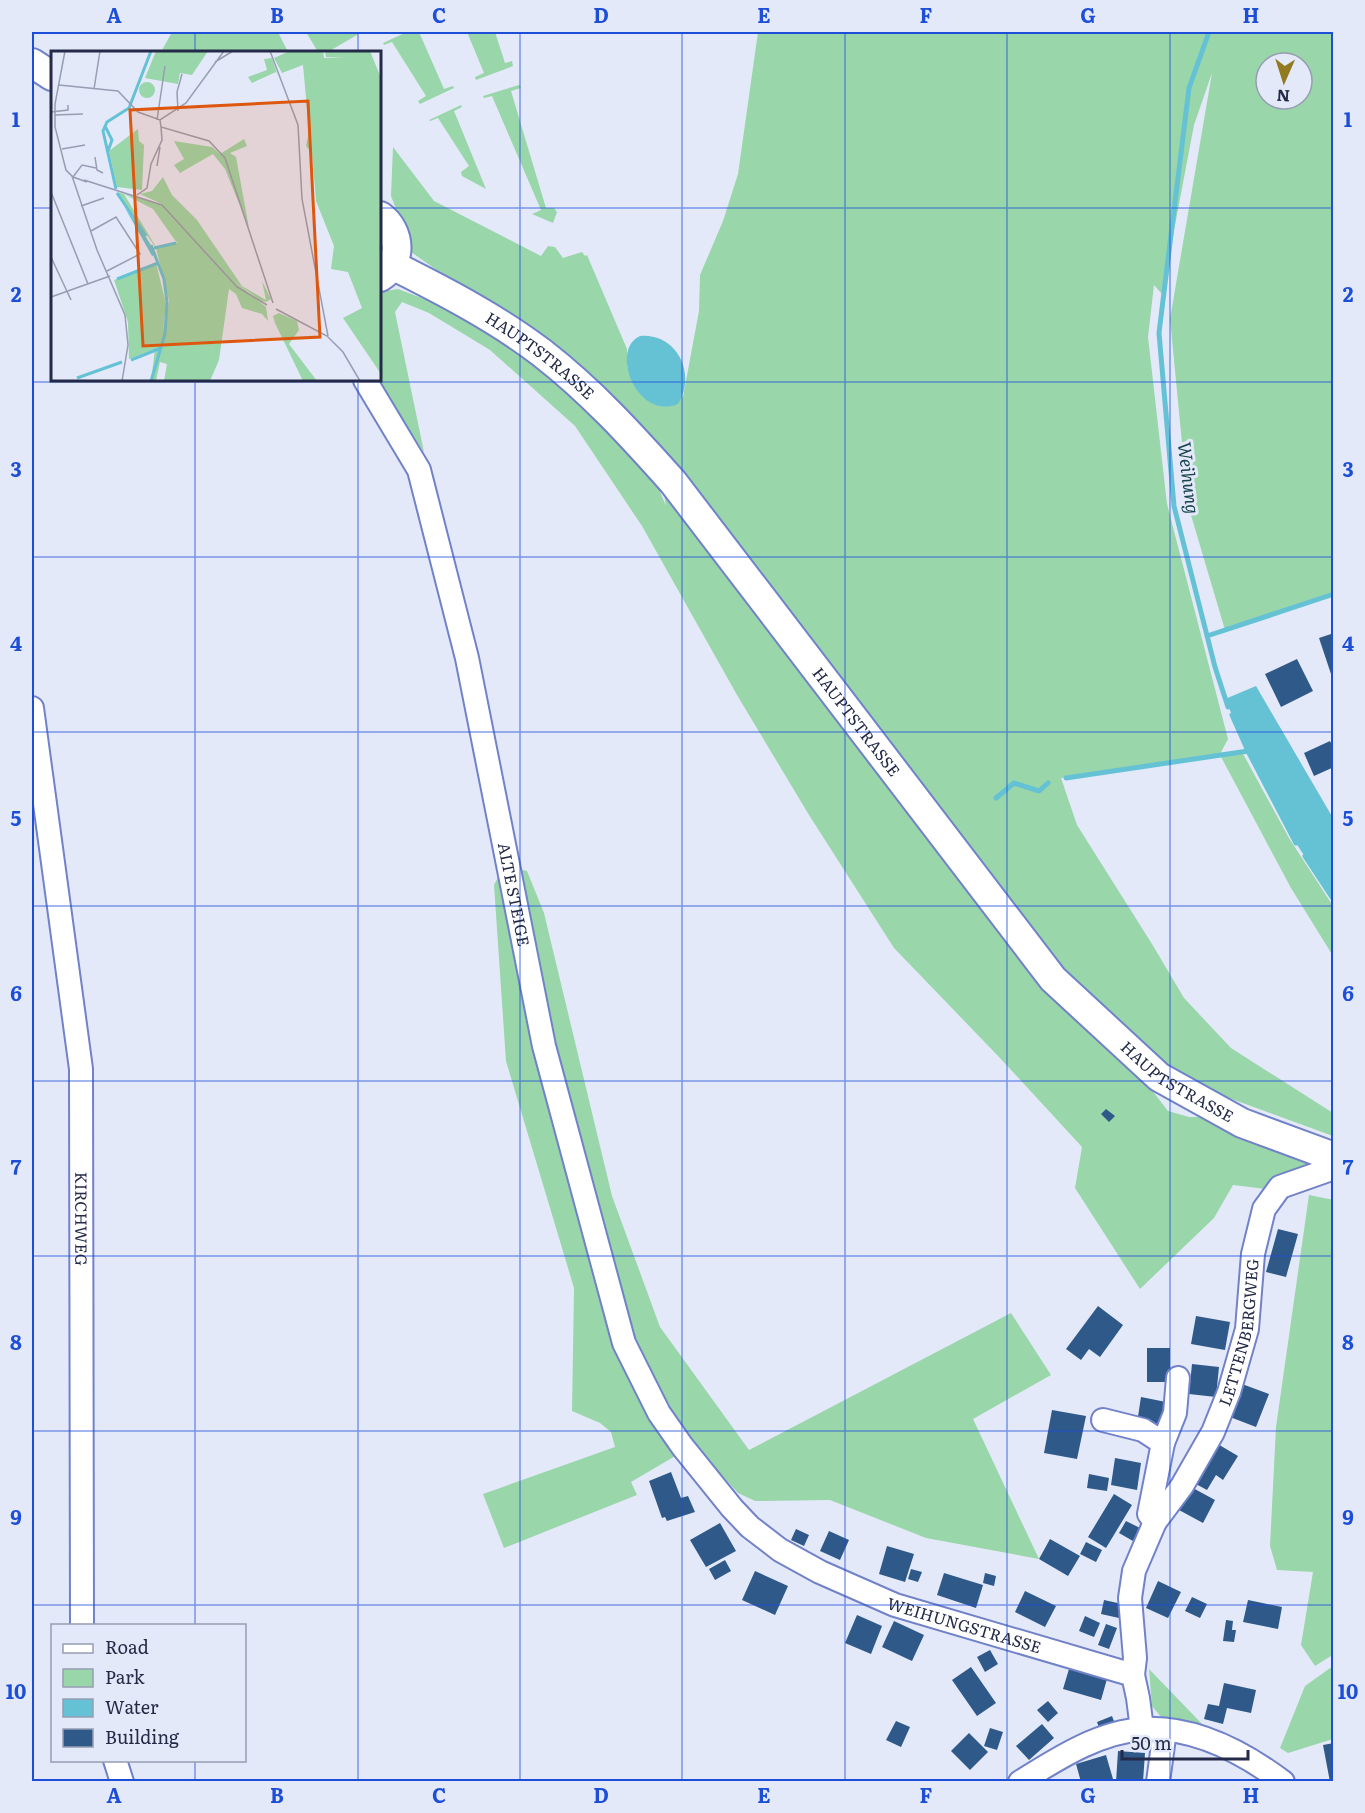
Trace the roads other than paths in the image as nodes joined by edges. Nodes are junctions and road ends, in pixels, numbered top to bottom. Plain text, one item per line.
1 (32, 63) edge
2 (51, 75) edge
3 (381, 217) edge
4 (386, 272) edge
5 (366, 381) edge
6 (32, 708) edge
7 (1334, 1157) edge
8 (1334, 1168) edge
9 (1178, 1378) dead end
10 (659, 1413) joint
11 (1103, 1420) dead end
12 (1163, 1443) junction
13 (1155, 1522) junction
14 (82, 1624) edge
15 (1133, 1675) junction
16 (1142, 1729) junction
17 (1165, 1730) junction
18 (116, 1762) edge
19 (122, 1782) edge
20 (1020, 1782) edge
21 (1158, 1782) edge
22 (1283, 1782) edge

1 - 2 main road
3 - 4 main road
4 - 7 main road, HAUPTSTRASSE
5 - 10 street, ALTE STEIGE
6 - 14 street, KIRCHWEG
8 - 13 street, LETTENBERGWEG
9 - 12 street, LETTENBERGWEG
10 - 15 street, WEIHUNGSTRASSE
11 - 12 street
12 - 13 street, LETTENBERGWEG
13 - 15 street, LETTENBERGWEG
15 - 16 street
16 - 17 street
16 - 20 street
17 - 21 street
17 - 22 street
18 - 19 street

